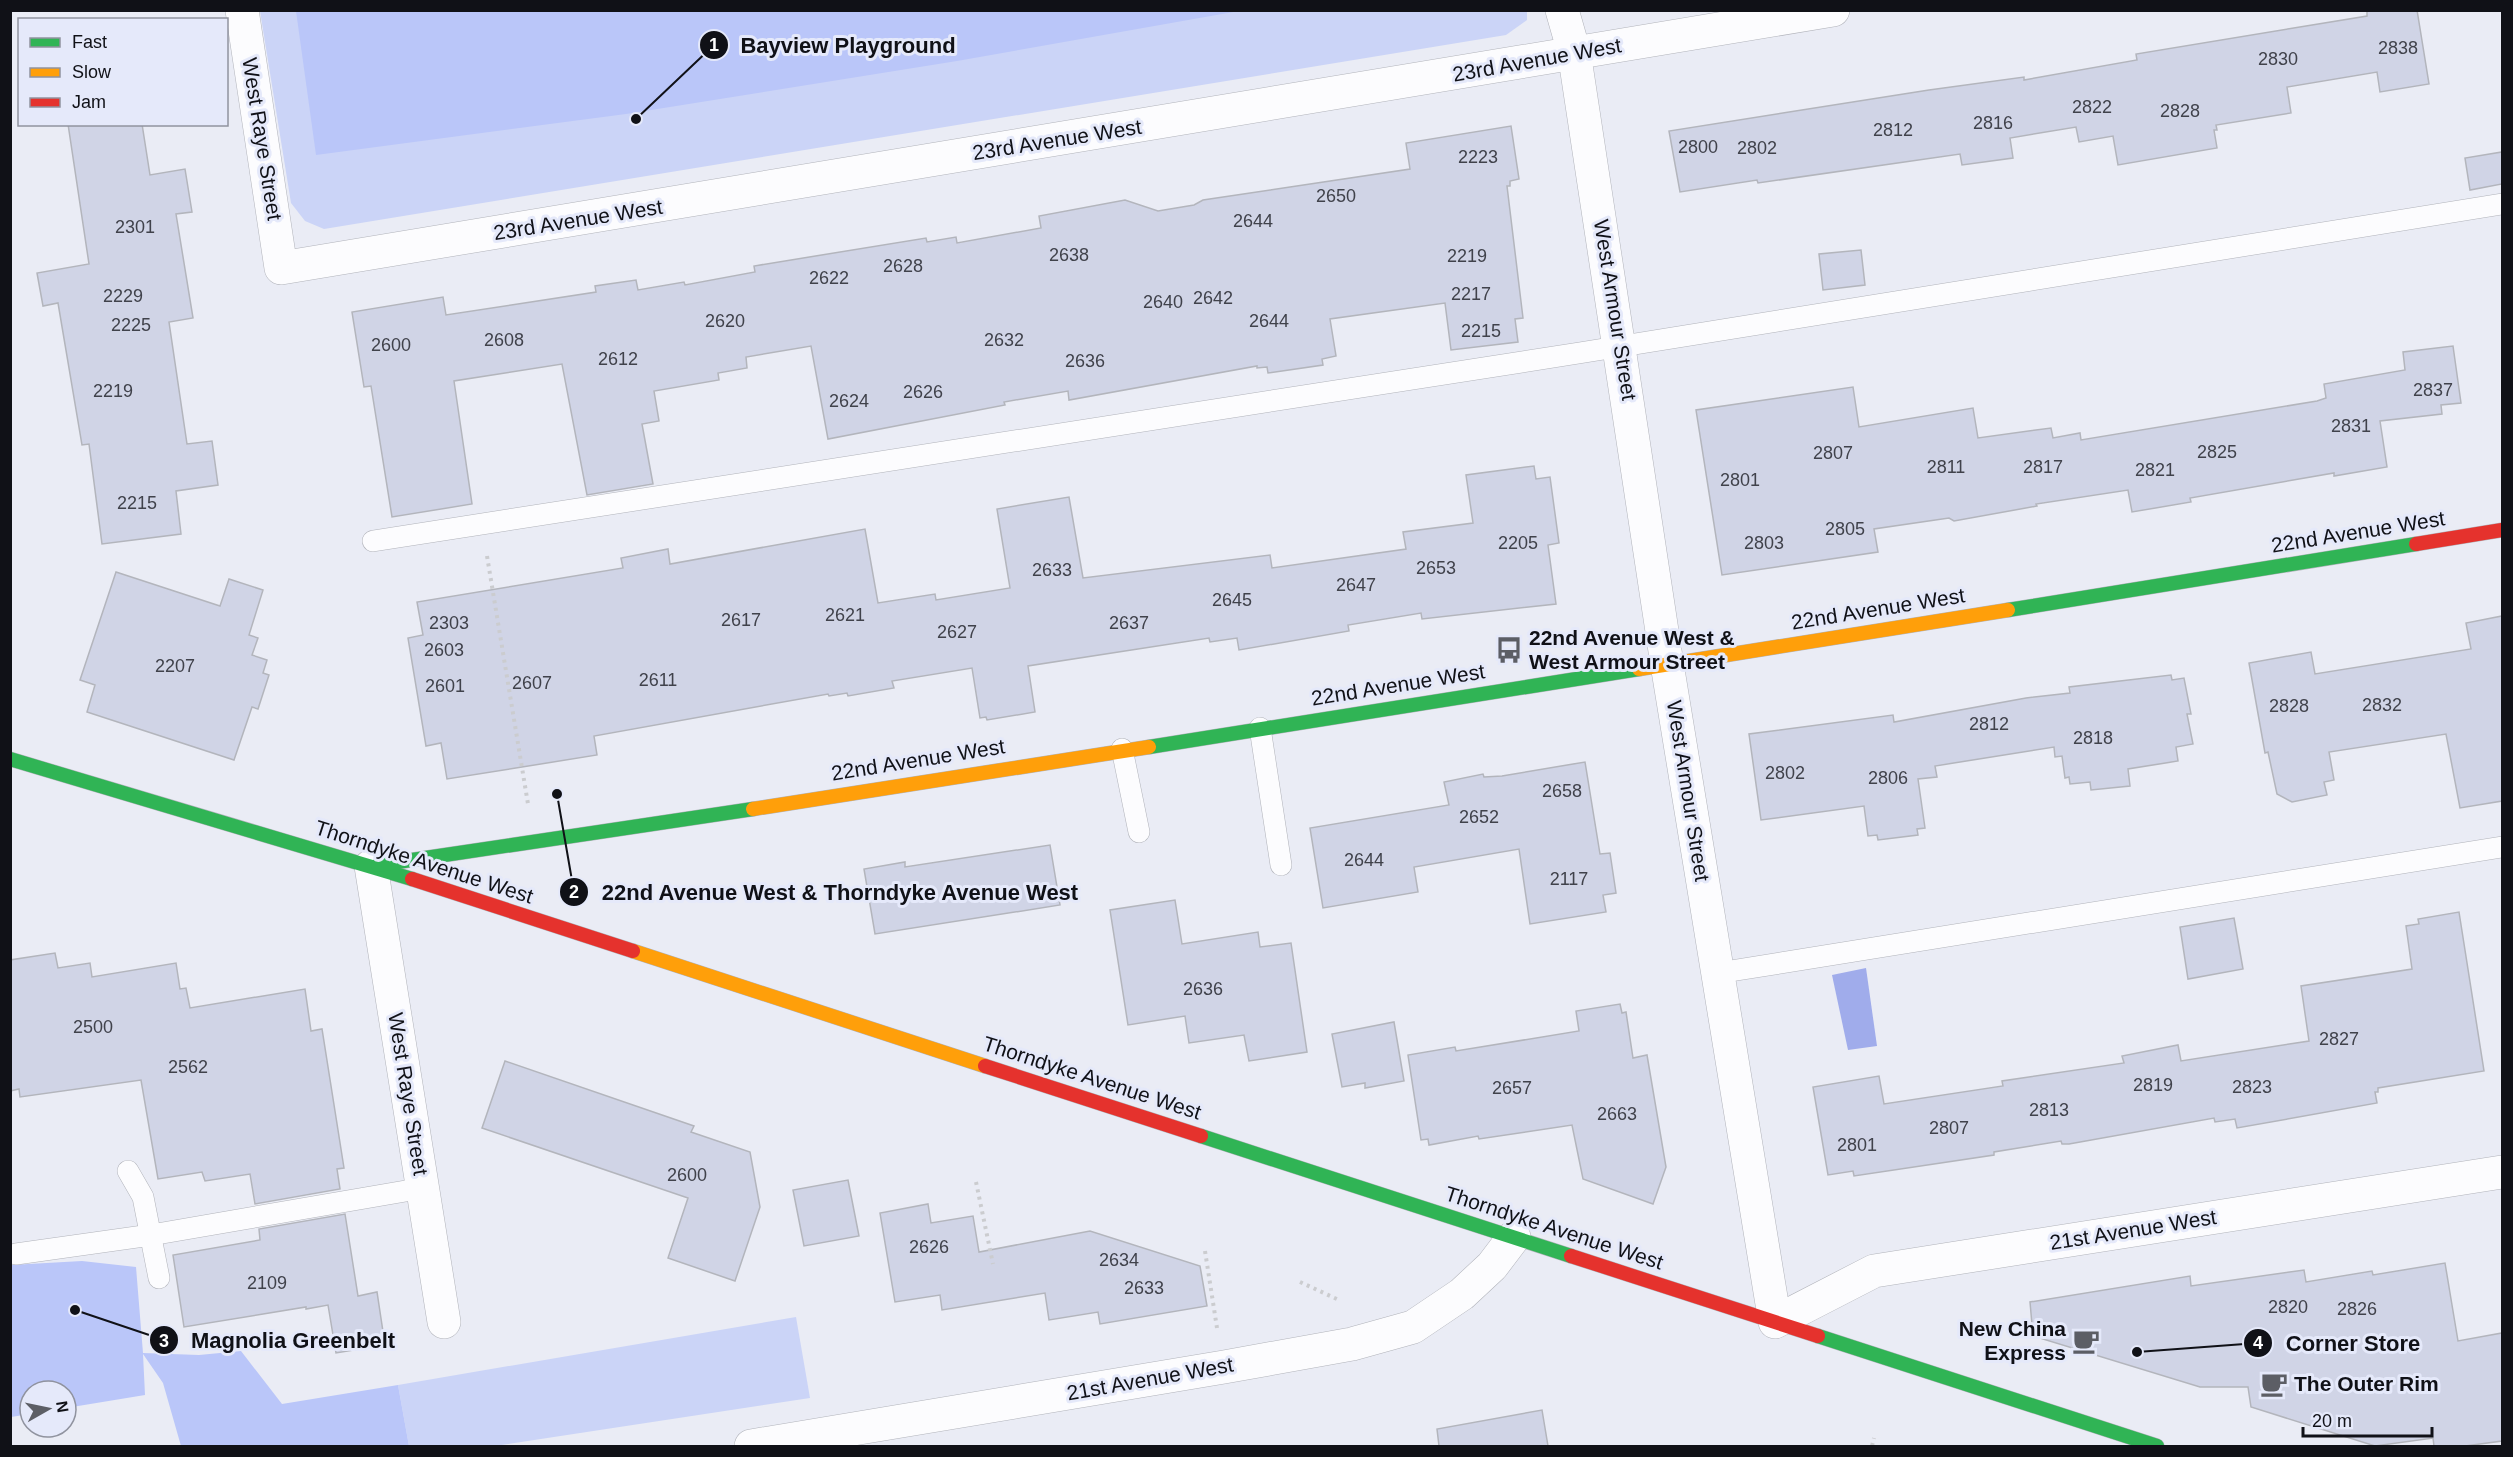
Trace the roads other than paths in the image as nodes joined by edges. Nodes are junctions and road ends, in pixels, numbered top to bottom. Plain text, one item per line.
1 (242, 10) edge
2 (1562, 10) edge
3 (1833, 10) edge
4 (1574, 52) junction
5 (2502, 204) edge
6 (281, 268) joint
7 (1621, 346) junction
8 (2502, 530) edge
9 (373, 541) dead end
10 (1667, 664) junction
11 (1260, 728) junction
12 (1122, 749) junction
13 (10, 759) edge
14 (1139, 832) dead end
15 (2502, 847) edge
16 (1281, 865) dead end
17 (371, 866) junction
18 (1718, 974) junction
19 (128, 1171) dead end
20 (2502, 1172) edge
21 (423, 1188) junction
22 (151, 1235) junction
23 (1514, 1237) junction
24 (16, 1254) dead end
25 (159, 1278) dead end
26 (444, 1322) dead end
27 (1775, 1322) junction
28 (751, 1446) edge
29 (2157, 1446) edge

1 - 6 street, West Raye Street
2 - 4 street, West Armour Street
3 - 4 street, 23rd Avenue West
4 - 6 street, 23rd Avenue West
4 - 7 street, West Armour Street
5 - 7 lane
7 - 9 lane
7 - 10 street, West Armour Street
8 - 10 main road, 22nd Avenue West
10 - 11 main road, 22nd Avenue West
10 - 18 street, West Armour Street
11 - 12 main road, 22nd Avenue West
11 - 16 lane
12 - 14 lane
12 - 17 main road, 22nd Avenue West
13 - 17 main road, Thorndyke Avenue West
15 - 18 lane
17 - 21 street, West Raye Street
17 - 23 main road, Thorndyke Avenue West
18 - 27 street, West Armour Street
19 - 22 lane
20 - 27 street, 21st Avenue West
21 - 22 lane
21 - 26 street, West Raye Street
22 - 24 lane
22 - 25 lane
23 - 27 main road, Thorndyke Avenue West
23 - 28 street, 21st Avenue West
27 - 29 main road, Thorndyke Avenue West

